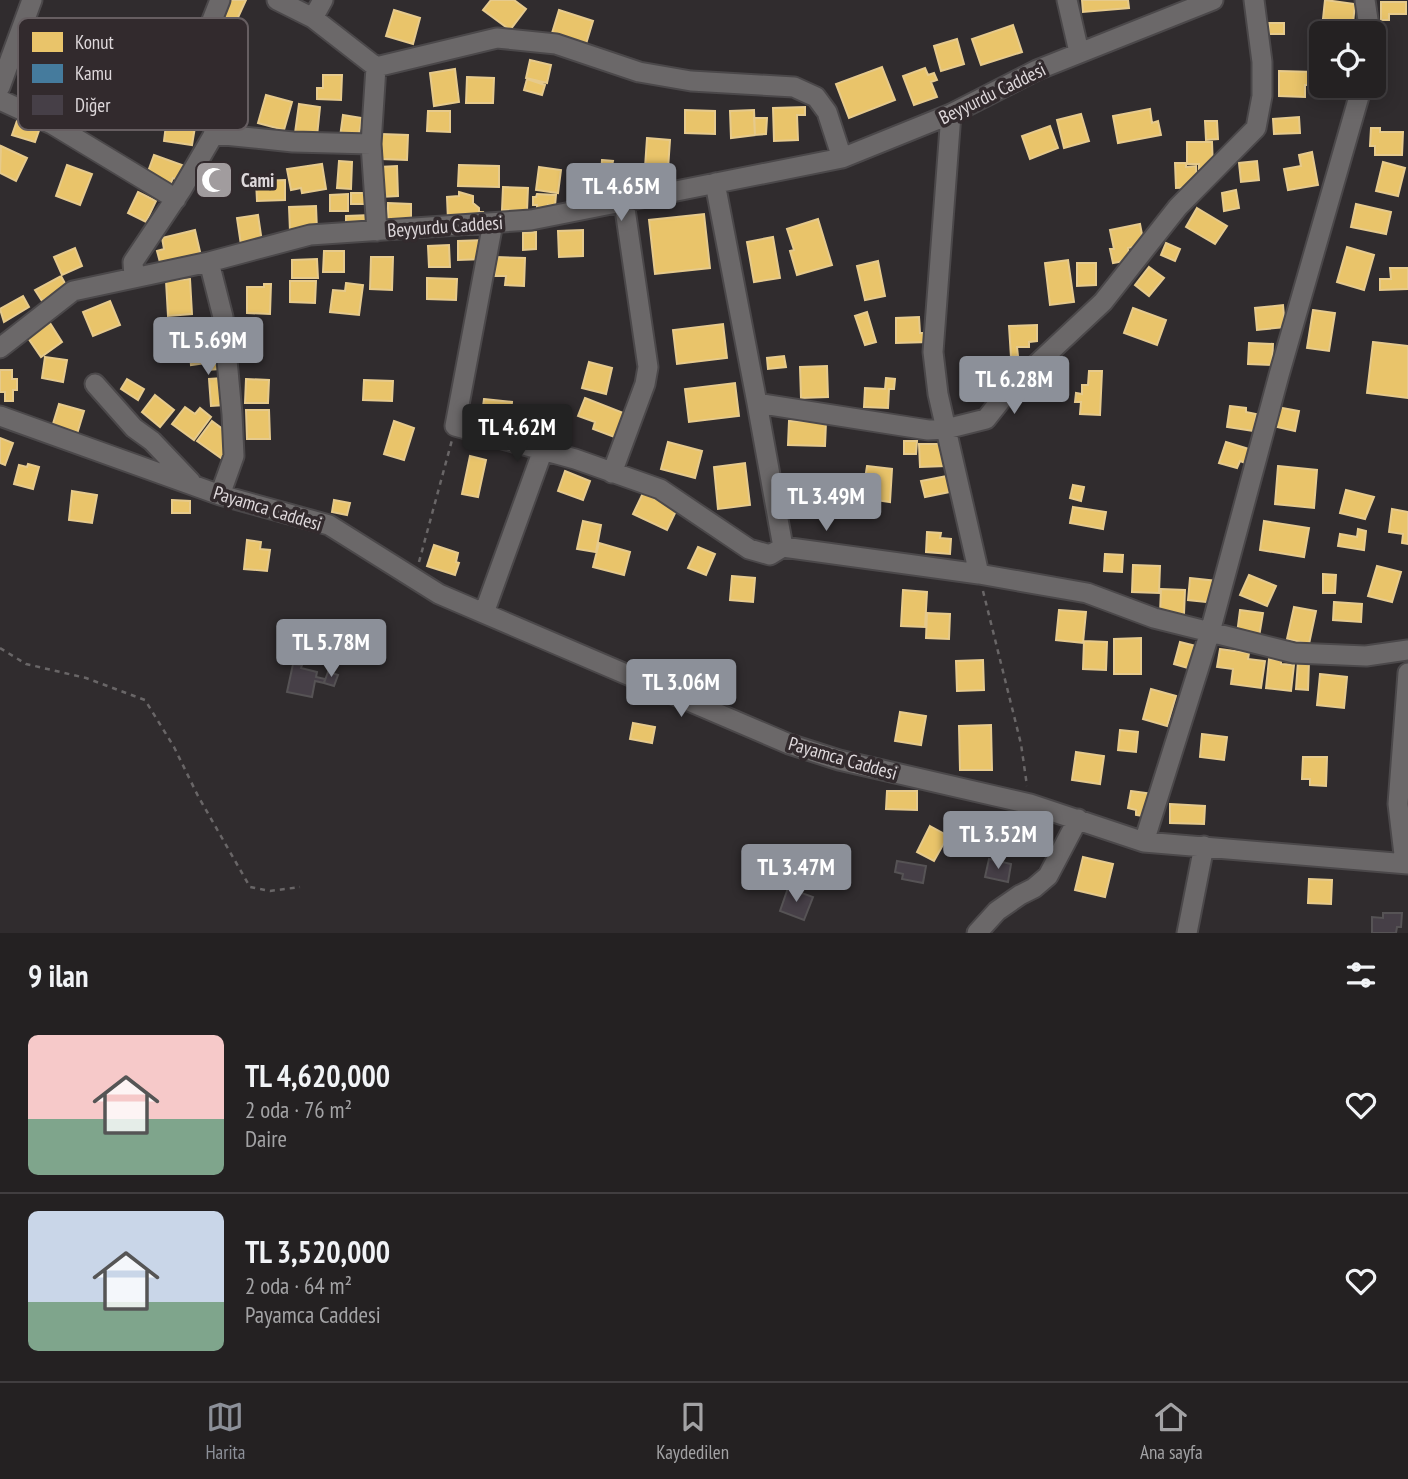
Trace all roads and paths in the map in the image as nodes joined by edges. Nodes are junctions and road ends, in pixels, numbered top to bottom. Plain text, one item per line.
1 (33, 0) edge
2 (219, 0) edge
3 (277, 0) edge
4 (323, 0) edge
5 (1068, 0) edge
6 (1213, 0) edge
7 (1254, 0) edge
8 (1365, 0) edge
9 (26, 18) edge
10 (212, 18) edge
11 (313, 18) junction
12 (1368, 21) edge
13 (18, 40) edge
14 (1079, 52) junction
15 (376, 67) junction
16 (0, 87) edge
17 (1359, 98) edge
18 (0, 100) edge
19 (18, 108) edge
20 (951, 114) junction
21 (62, 130) edge
22 (214, 130) edge
23 (214, 134) junction
24 (371, 144) junction
25 (842, 158) junction
26 (715, 183) junction
27 (176, 199) junction
28 (624, 202) junction
29 (493, 223) junction
30 (377, 231) junction
31 (209, 262) junction
32 (134, 277) junction
33 (0, 348) edge
34 (94, 384) dead end
35 (757, 404) junction
36 (0, 416) edge
37 (456, 426) junction
38 (946, 429) junction
39 (542, 450) junction
40 (612, 472) junction
41 (194, 485) junction
42 (220, 495) junction
43 (783, 547) junction
44 (979, 574) junction
45 (415, 578) junction
46 (484, 612) junction
47 (1210, 632) junction
48 (0, 648) edge
49 (1408, 649) edge
50 (1408, 661) edge
51 (1408, 673) edge
52 (1030, 804) junction
53 (1078, 819) junction
54 (1144, 842) junction
55 (1204, 846) junction
56 (1406, 864) edge
57 (300, 887) dead end
58 (977, 933) edge
59 (1186, 933) edge

1 - 9 street
2 - 10 street
3 - 11 street
4 - 11 street
5 - 14 street
6 - 14 street, Beyyurdu Caddesi
7 - 38 street
8 - 12 street
11 - 15 street
13 - 16 street
14 - 20 street, Beyyurdu Caddesi
15 - 24 street
15 - 25 street
17 - 47 street
18 - 19 street
20 - 25 street, Beyyurdu Caddesi
20 - 38 street
21 - 27 street
22 - 23 street
23 - 24 street
23 - 27 street
24 - 30 street
25 - 26 street, Beyyurdu Caddesi
26 - 28 street, Beyyurdu Caddesi
26 - 35 street
27 - 32 street
28 - 29 street, Beyyurdu Caddesi
28 - 40 street
29 - 30 street, Beyyurdu Caddesi
29 - 37 street
30 - 31 street, Beyyurdu Caddesi
31 - 32 street, Beyyurdu Caddesi
31 - 42 street
32 - 33 street, Beyyurdu Caddesi
34 - 41 street
35 - 38 street
35 - 43 street
36 - 41 street, Payamca Caddesi
37 - 39 street
37 - 45 path
38 - 44 street
39 - 40 street
39 - 46 street
40 - 43 street
41 - 42 street, Payamca Caddesi
42 - 45 street, Payamca Caddesi
43 - 44 street
44 - 47 street
44 - 52 path
45 - 46 street, Payamca Caddesi
46 - 52 street, Payamca Caddesi
47 - 49 street
47 - 54 street
48 - 57 path
49 - 50 street
51 - 56 street
52 - 53 street, Payamca Caddesi
53 - 54 street, Payamca Caddesi
53 - 58 street
54 - 55 street, Payamca Caddesi
55 - 56 street, Payamca Caddesi
55 - 59 street

